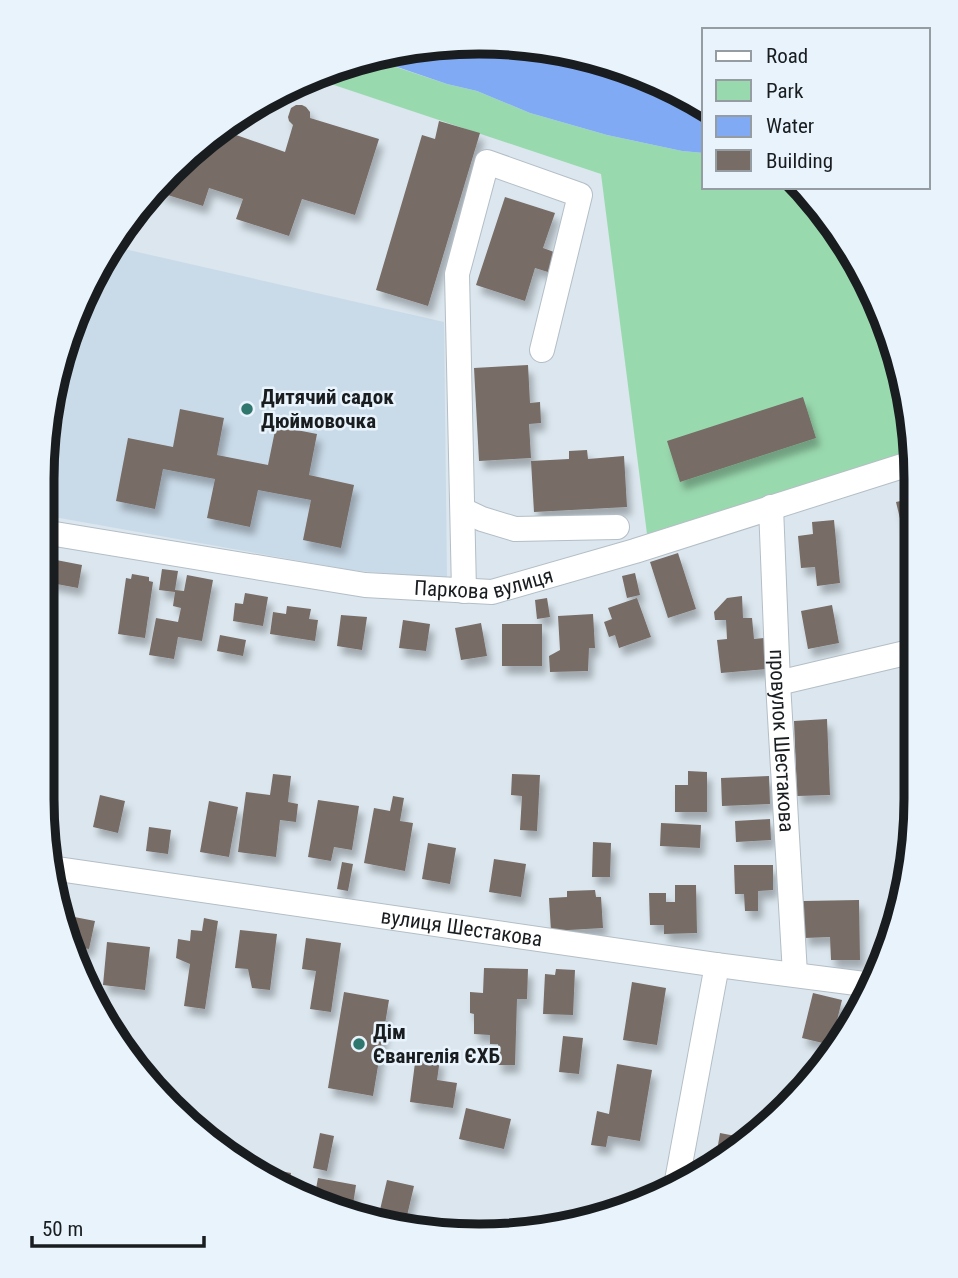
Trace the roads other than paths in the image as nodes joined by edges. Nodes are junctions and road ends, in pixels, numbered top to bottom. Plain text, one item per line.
1 (542, 350) dead end
2 (904, 466) edge
3 (771, 507) junction
4 (463, 510) junction
5 (617, 527) dead end
6 (54, 534) edge
7 (464, 591) junction
8 (904, 653) edge
9 (778, 683) junction
10 (60, 869) edge
11 (717, 965) junction
12 (795, 974) junction
13 (862, 984) edge
14 (678, 1174) edge

1 - 4 street
2 - 3 street, Паркова вулиця
3 - 7 street, Паркова вулиця
3 - 9 street, провулок Шестакова
4 - 5 street
4 - 7 street
6 - 7 street, Паркова вулиця
8 - 9 street
9 - 12 street, провулок Шестакова
10 - 11 street, вулиця Шестакова
11 - 12 street, вулиця Шестакова
11 - 14 street
12 - 13 street, вулиця Шестакова

